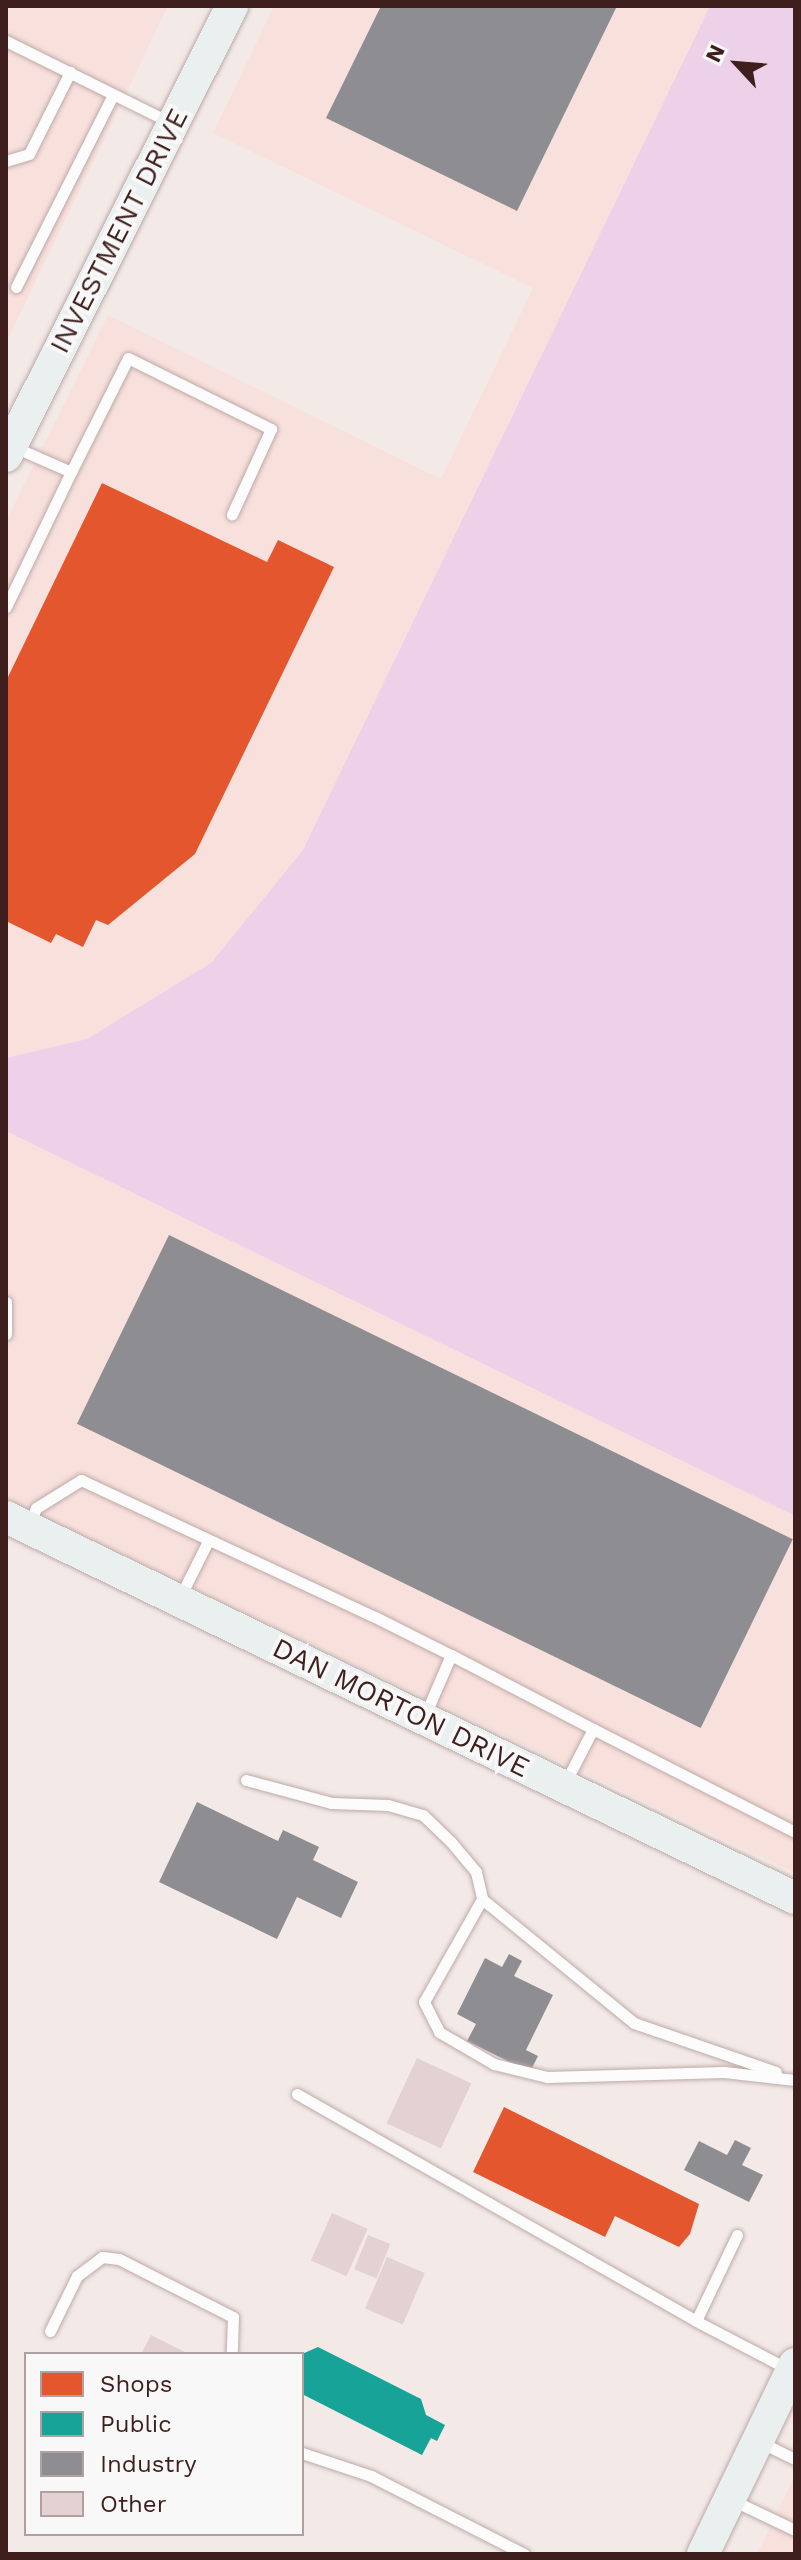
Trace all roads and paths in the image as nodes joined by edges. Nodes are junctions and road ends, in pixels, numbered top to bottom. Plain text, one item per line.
1 (232, 6) edge
2 (6, 41) edge
3 (70, 72) junction
4 (113, 95) junction
5 (173, 124) junction
6 (6, 161) edge
7 (16, 287) dead end
8 (9, 451) edge
9 (71, 472) junction
10 (232, 514) dead end
11 (6, 607) edge
12 (6, 1302) edge
13 (6, 1334) edge
14 (17, 1522) edge
15 (208, 1541) junction
16 (178, 1599) junction
17 (451, 1655) junction
18 (423, 1719) junction
19 (593, 1729) junction
20 (246, 1780) dead end
21 (563, 1787) junction
22 (795, 1832) edge
23 (795, 1898) edge
24 (482, 1899) junction
25 (795, 2079) edge
26 (297, 2094) dead end
27 (737, 2235) dead end
28 (696, 2321) junction
29 (50, 2331) dead end
30 (232, 2352) edge
31 (793, 2368) edge
32 (758, 2441) junction
33 (304, 2454) edge
34 (795, 2459) edge
35 (730, 2499) junction
36 (795, 2530) edge
37 (524, 2554) edge
38 (703, 2554) edge

1 - 5 street, INVESTMENT DRIVE
2 - 3 lane
3 - 4 lane
3 - 6 lane
4 - 5 lane
4 - 7 lane
5 - 8 street, INVESTMENT DRIVE
8 - 9 lane
9 - 10 lane
9 - 11 lane
12 - 13 lane
14 - 15 lane
14 - 16 street, DAN MORTON DRIVE
15 - 16 lane
15 - 17 lane
16 - 18 street, DAN MORTON DRIVE
17 - 18 lane
17 - 19 lane
18 - 21 street, DAN MORTON DRIVE
19 - 21 lane
19 - 22 lane
20 - 24 lane
21 - 23 street, DAN MORTON DRIVE
24 - 25 lane
24 - 25 lane
26 - 28 lane
27 - 28 lane
28 - 31 lane
29 - 30 lane
31 - 32 street
32 - 34 lane
32 - 35 street
33 - 37 lane
35 - 36 lane
35 - 38 street

